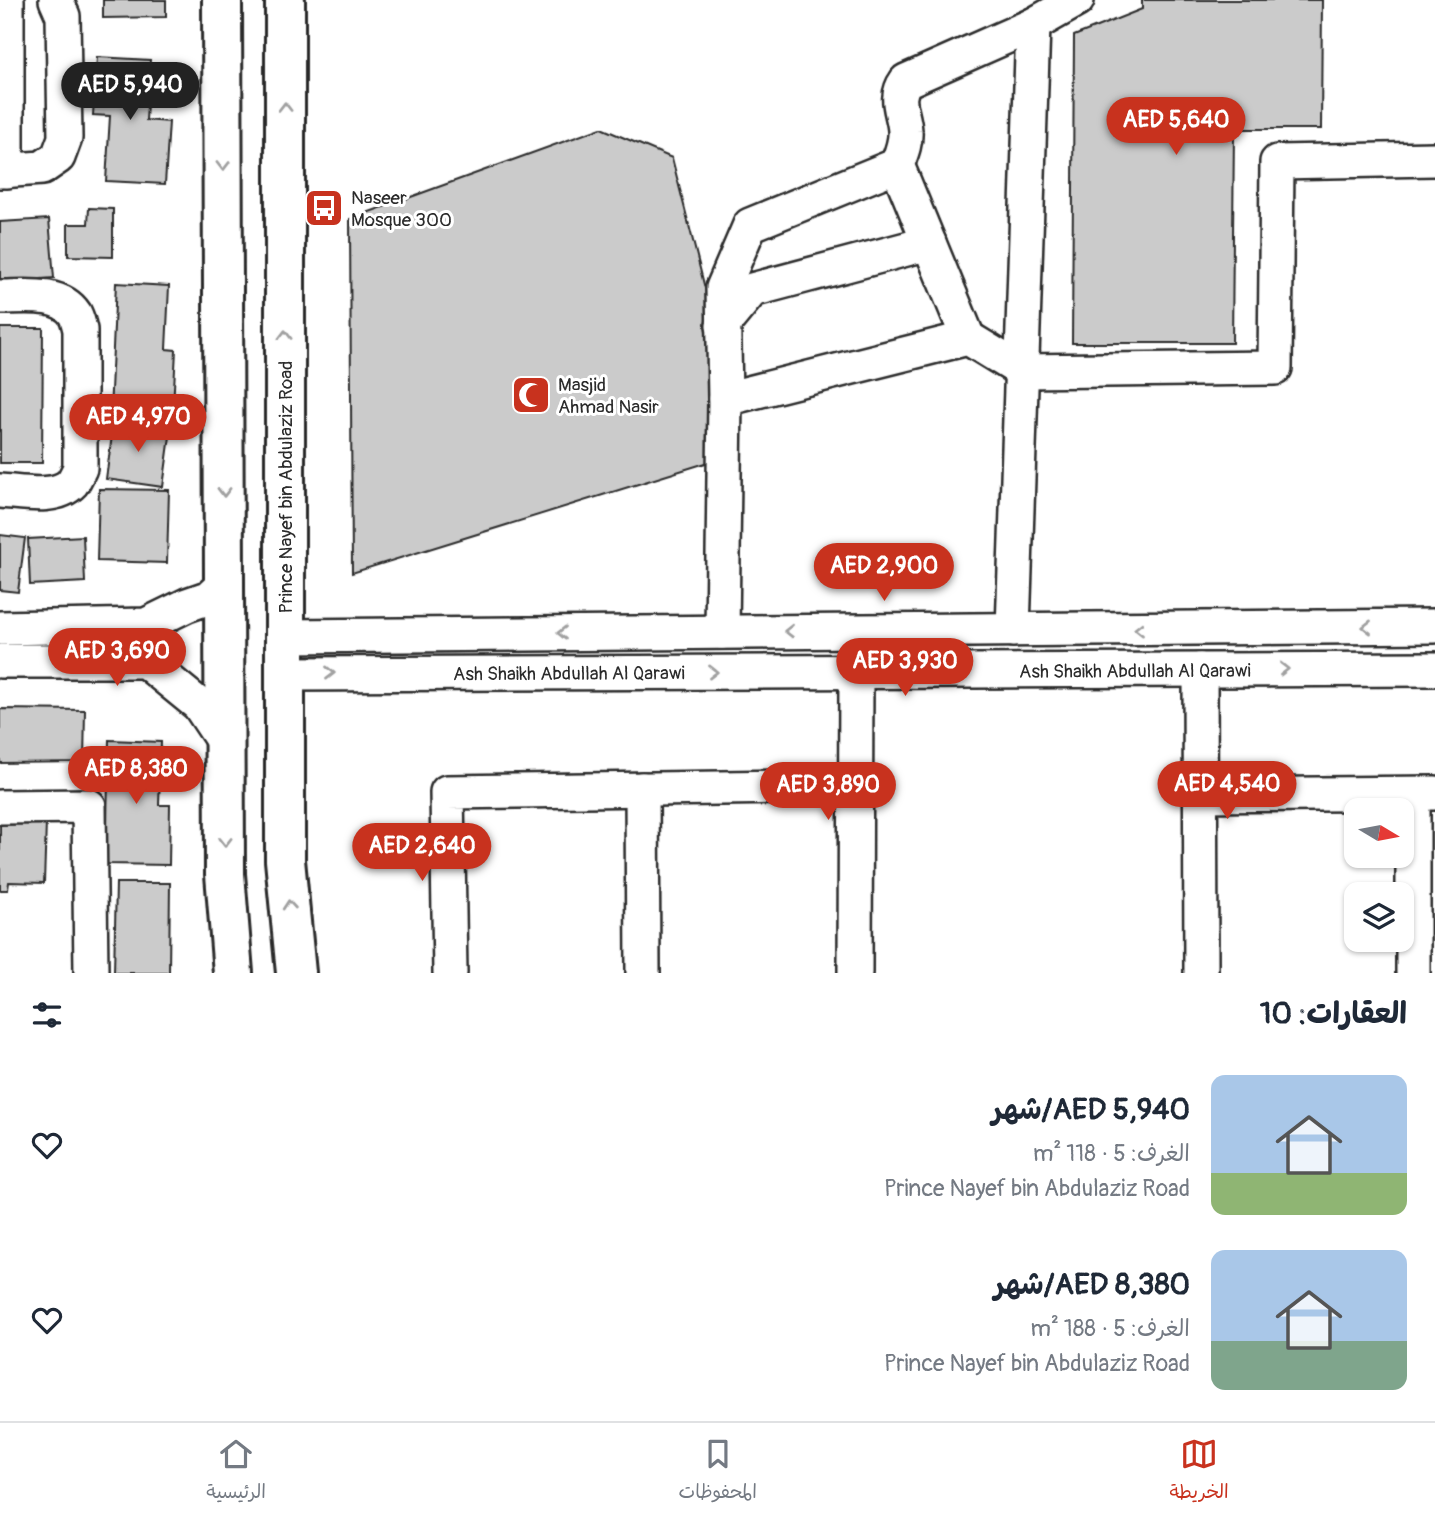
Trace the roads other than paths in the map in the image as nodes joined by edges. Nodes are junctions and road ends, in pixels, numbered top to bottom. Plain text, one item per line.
1 (7, 0) edge
2 (56, 0) edge
3 (222, 0) edge
4 (285, 0) edge
5 (1077, 0) edge
6 (1033, 25) junction
7 (1435, 159) edge
8 (897, 165) junction
9 (4, 171) edge
10 (929, 243) junction
11 (0, 297) edge
12 (723, 325) junction
13 (968, 338) junction
14 (1022, 371) junction
15 (725, 399) junction
16 (0, 491) edge
17 (224, 584) junction
18 (1435, 626) edge
19 (0, 628) edge
20 (1013, 630) junction
21 (722, 632) junction
22 (285, 636) junction
23 (0, 661) edge
24 (1435, 668) edge
25 (1200, 670) junction
26 (856, 671) junction
27 (285, 674) junction
28 (225, 744) junction
29 (856, 786) junction
30 (642, 789) junction
31 (1424, 794) edge
32 (1200, 795) junction
33 (0, 807) edge
34 (232, 969) edge
35 (91, 973) edge
36 (296, 973) edge
37 (450, 973) edge
38 (643, 973) edge
39 (855, 973) edge
40 (1200, 973) edge
41 (1413, 973) edge

1 - 9 street
2 - 9 street
3 -> 17 main road
22 -> 4 main road, Prince Nayef bin Abdulaziz Road
5 - 6 street
6 - 8 street
6 - 14 street
7 - 14 street
8 - 10 street
8 - 12 street
10 - 12 street
10 - 13 street
11 - 16 street
12 - 15 street
13 - 14 street
13 - 15 street
14 - 20 street
15 - 21 street
17 - 19 street
17 - 28 main road
18 -> 20 street
20 -> 21 street
21 -> 22 street
22 - 27 main road, Prince Nayef bin Abdulaziz Road
23 - 28 street
25 -> 24 street, Ash Shaikh Abdullah Al Qarawi
25 - 26 street, Ash Shaikh Abdullah Al Qarawi
25 - 32 street
27 -> 26 street, Ash Shaikh Abdullah Al Qarawi
26 - 29 street
36 -> 27 main road, Prince Nayef bin Abdulaziz Road
28 -> 34 main road
29 - 30 street
29 - 39 street
30 - 37 street
30 - 38 street
31 - 32 street
31 - 41 street
32 - 40 street
33 - 35 street

